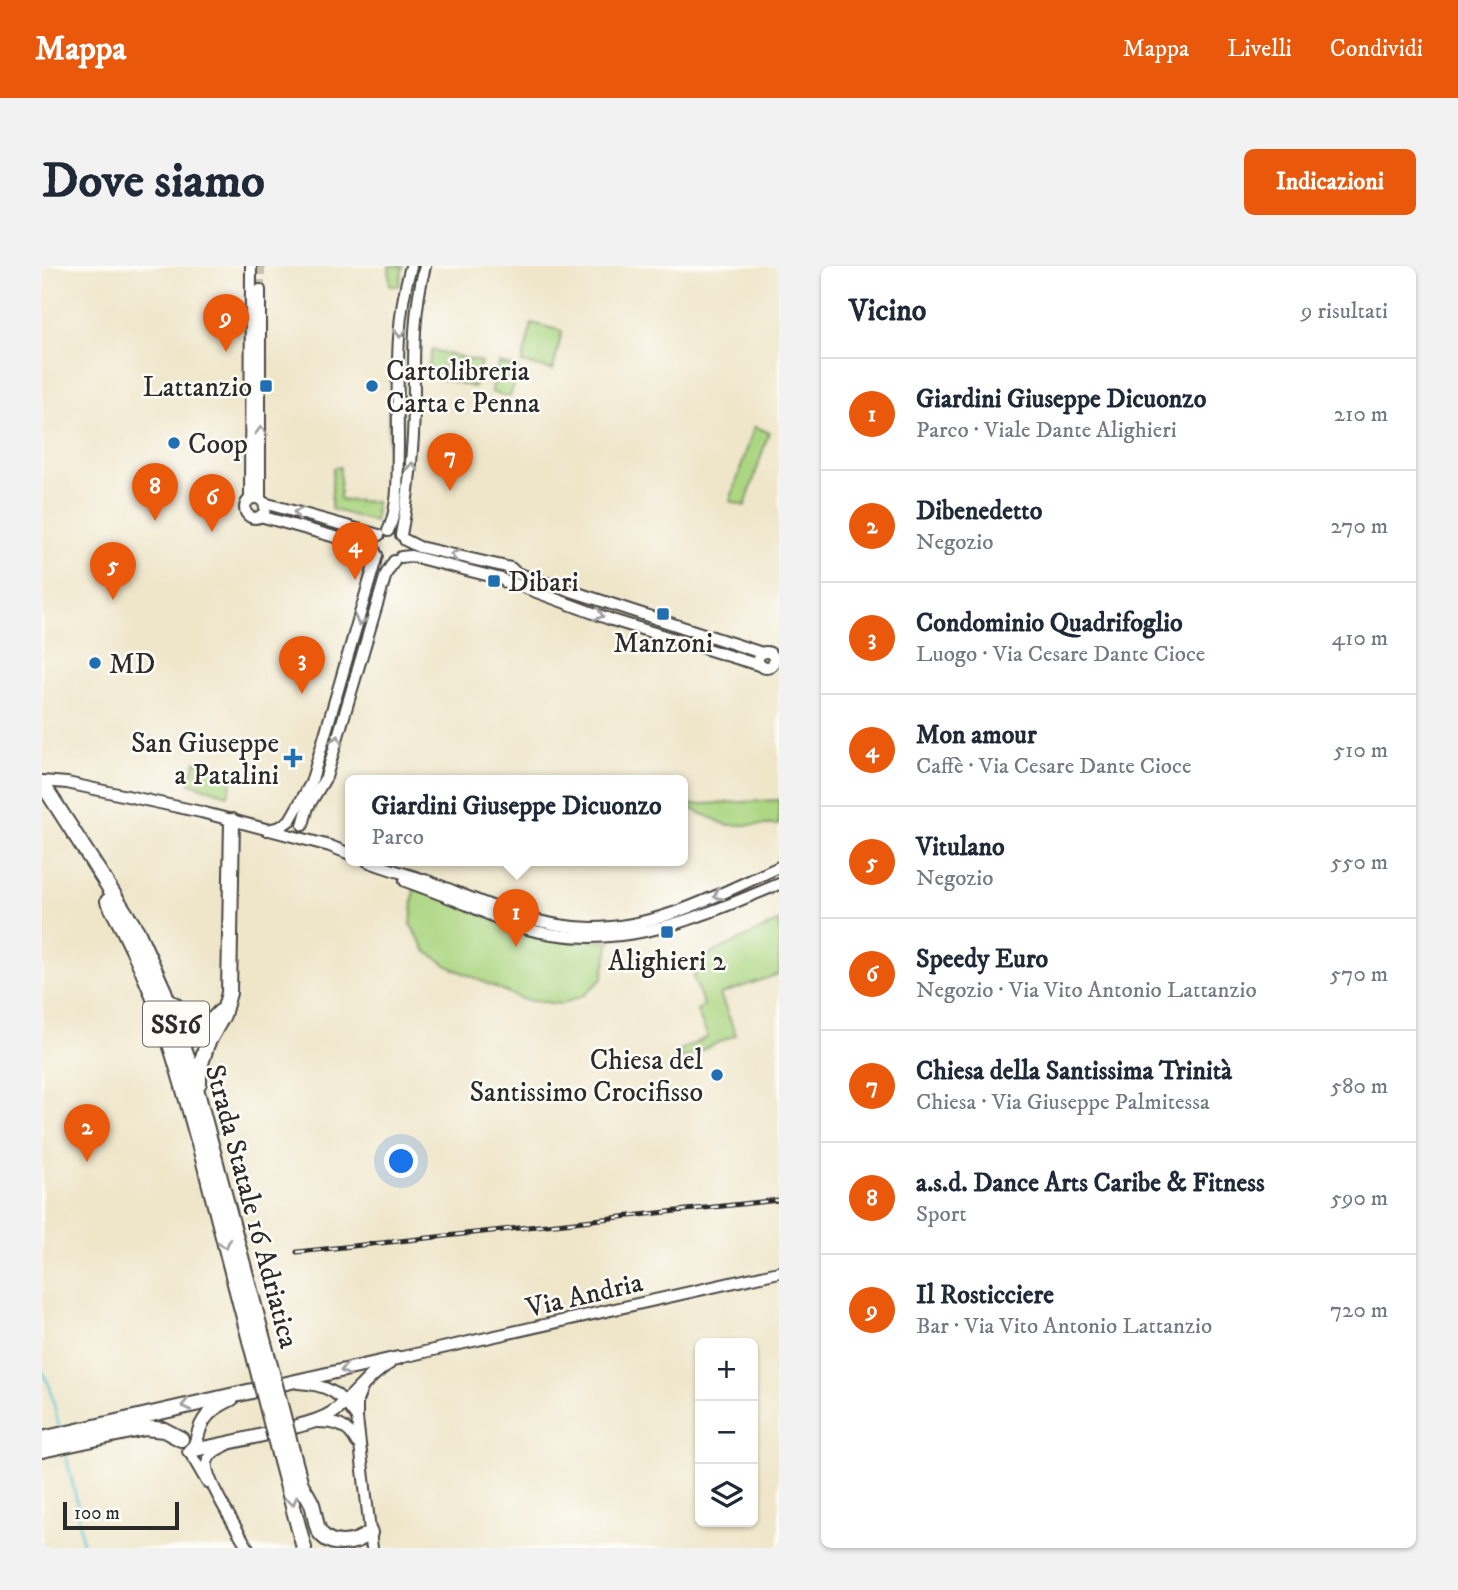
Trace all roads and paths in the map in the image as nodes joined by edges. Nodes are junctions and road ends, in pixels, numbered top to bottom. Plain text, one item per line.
1 (251, 266) edge
2 (411, 266) edge
3 (425, 266) edge
4 (260, 290) tunnel mouth
5 (258, 501) junction
6 (260, 516) junction
7 (383, 533) junction
8 (403, 538) junction
9 (376, 553) junction
10 (398, 559) junction
11 (509, 575) junction
12 (772, 664) edge
13 (43, 781) edge
14 (42, 799) edge
15 (232, 821) junction
16 (288, 821) junction
17 (303, 825) junction
18 (267, 830) junction
19 (292, 836) junction
20 (330, 846) junction
21 (345, 853) edge
22 (379, 866) edge
23 (779, 867) edge
24 (779, 884) edge
25 (104, 885) junction
26 (655, 925) junction
27 (164, 991) junction
28 (226, 1006) junction
29 (199, 1095) junction
30 (214, 1176) junction
31 (779, 1272) edge
32 (398, 1358) junction
33 (292, 1382) junction
34 (364, 1384) junction
35 (252, 1391) junction
36 (346, 1403) junction
37 (357, 1419) junction
38 (313, 1422) junction
39 (75, 1437) junction
40 (52, 1440) edge
41 (189, 1444) junction
42 (229, 1444) junction
43 (359, 1447) junction
44 (42, 1450) edge
45 (286, 1453) junction
46 (301, 1484) junction
47 (220, 1500) junction
48 (370, 1533) junction
49 (248, 1548) edge
50 (304, 1548) edge
51 (317, 1548) edge
52 (372, 1548) edge

1 - 5 street
2 -> 7 street
8 -> 3 street
5 -> 4 street
5 - 6 street
5 - 6 street
7 -> 5 street
6 - 9 street
7 - 8 street
7 - 9 street
8 - 10 street
11 -> 8 street
9 - 10 street
9 -> 16 street
10 - 11 street
17 -> 10 street
11 -> 12 street
11 - 12 street
13 - 15 street
13 - 25 highway, Strada Statale 16 Adriatica / SS16
14 - 25 highway, Strada Statale 16 Adriatica / SS16
15 - 18 street
15 - 28 highway
16 - 17 street
16 - 18 street
16 - 19 street
17 - 19 street
17 - 20 street
18 - 19 street
19 - 20 street
20 - 21 street
22 - 26 street
23 -> 26 street
24 - 26 street
25 - 27 highway, Strada Statale 16 Adriatica / SS16
25 - 30 highway, Strada Statale 16 Adriatica / SS16
27 - 28 highway
27 - 29 highway, Strada Statale 16 Adriatica / SS16
28 - 29 highway
29 - 30 highway, Strada Statale 16 Adriatica / SS16
30 - 45 highway, Strada Statale 16 Adriatica / SS16, bridge
31 - 32 street, Via Andria
32 -> 33 main road
32 - 34 main road
33 - 35 main road
33 - 36 street
34 - 36 main road
34 - 37 street
35 -> 39 highway
35 - 41 main road
36 - 37 street
36 - 38 main road
37 - 43 street
38 - 42 main road
38 - 43 street
39 - 40 highway
39 - 41 highway
40 - 44 highway
41 - 42 main road
41 - 47 street
42 - 47 street
43 - 48 street
45 - 46 highway, Strada Statale 16 Adriatica / SS16
45 -> 50 highway, Strada Statale 16 Adriatica / SS16
46 - 48 highway, SS16
46 - 51 highway, Strada Statale 16 Adriatica / SS16
47 - 49 street
48 - 52 street

